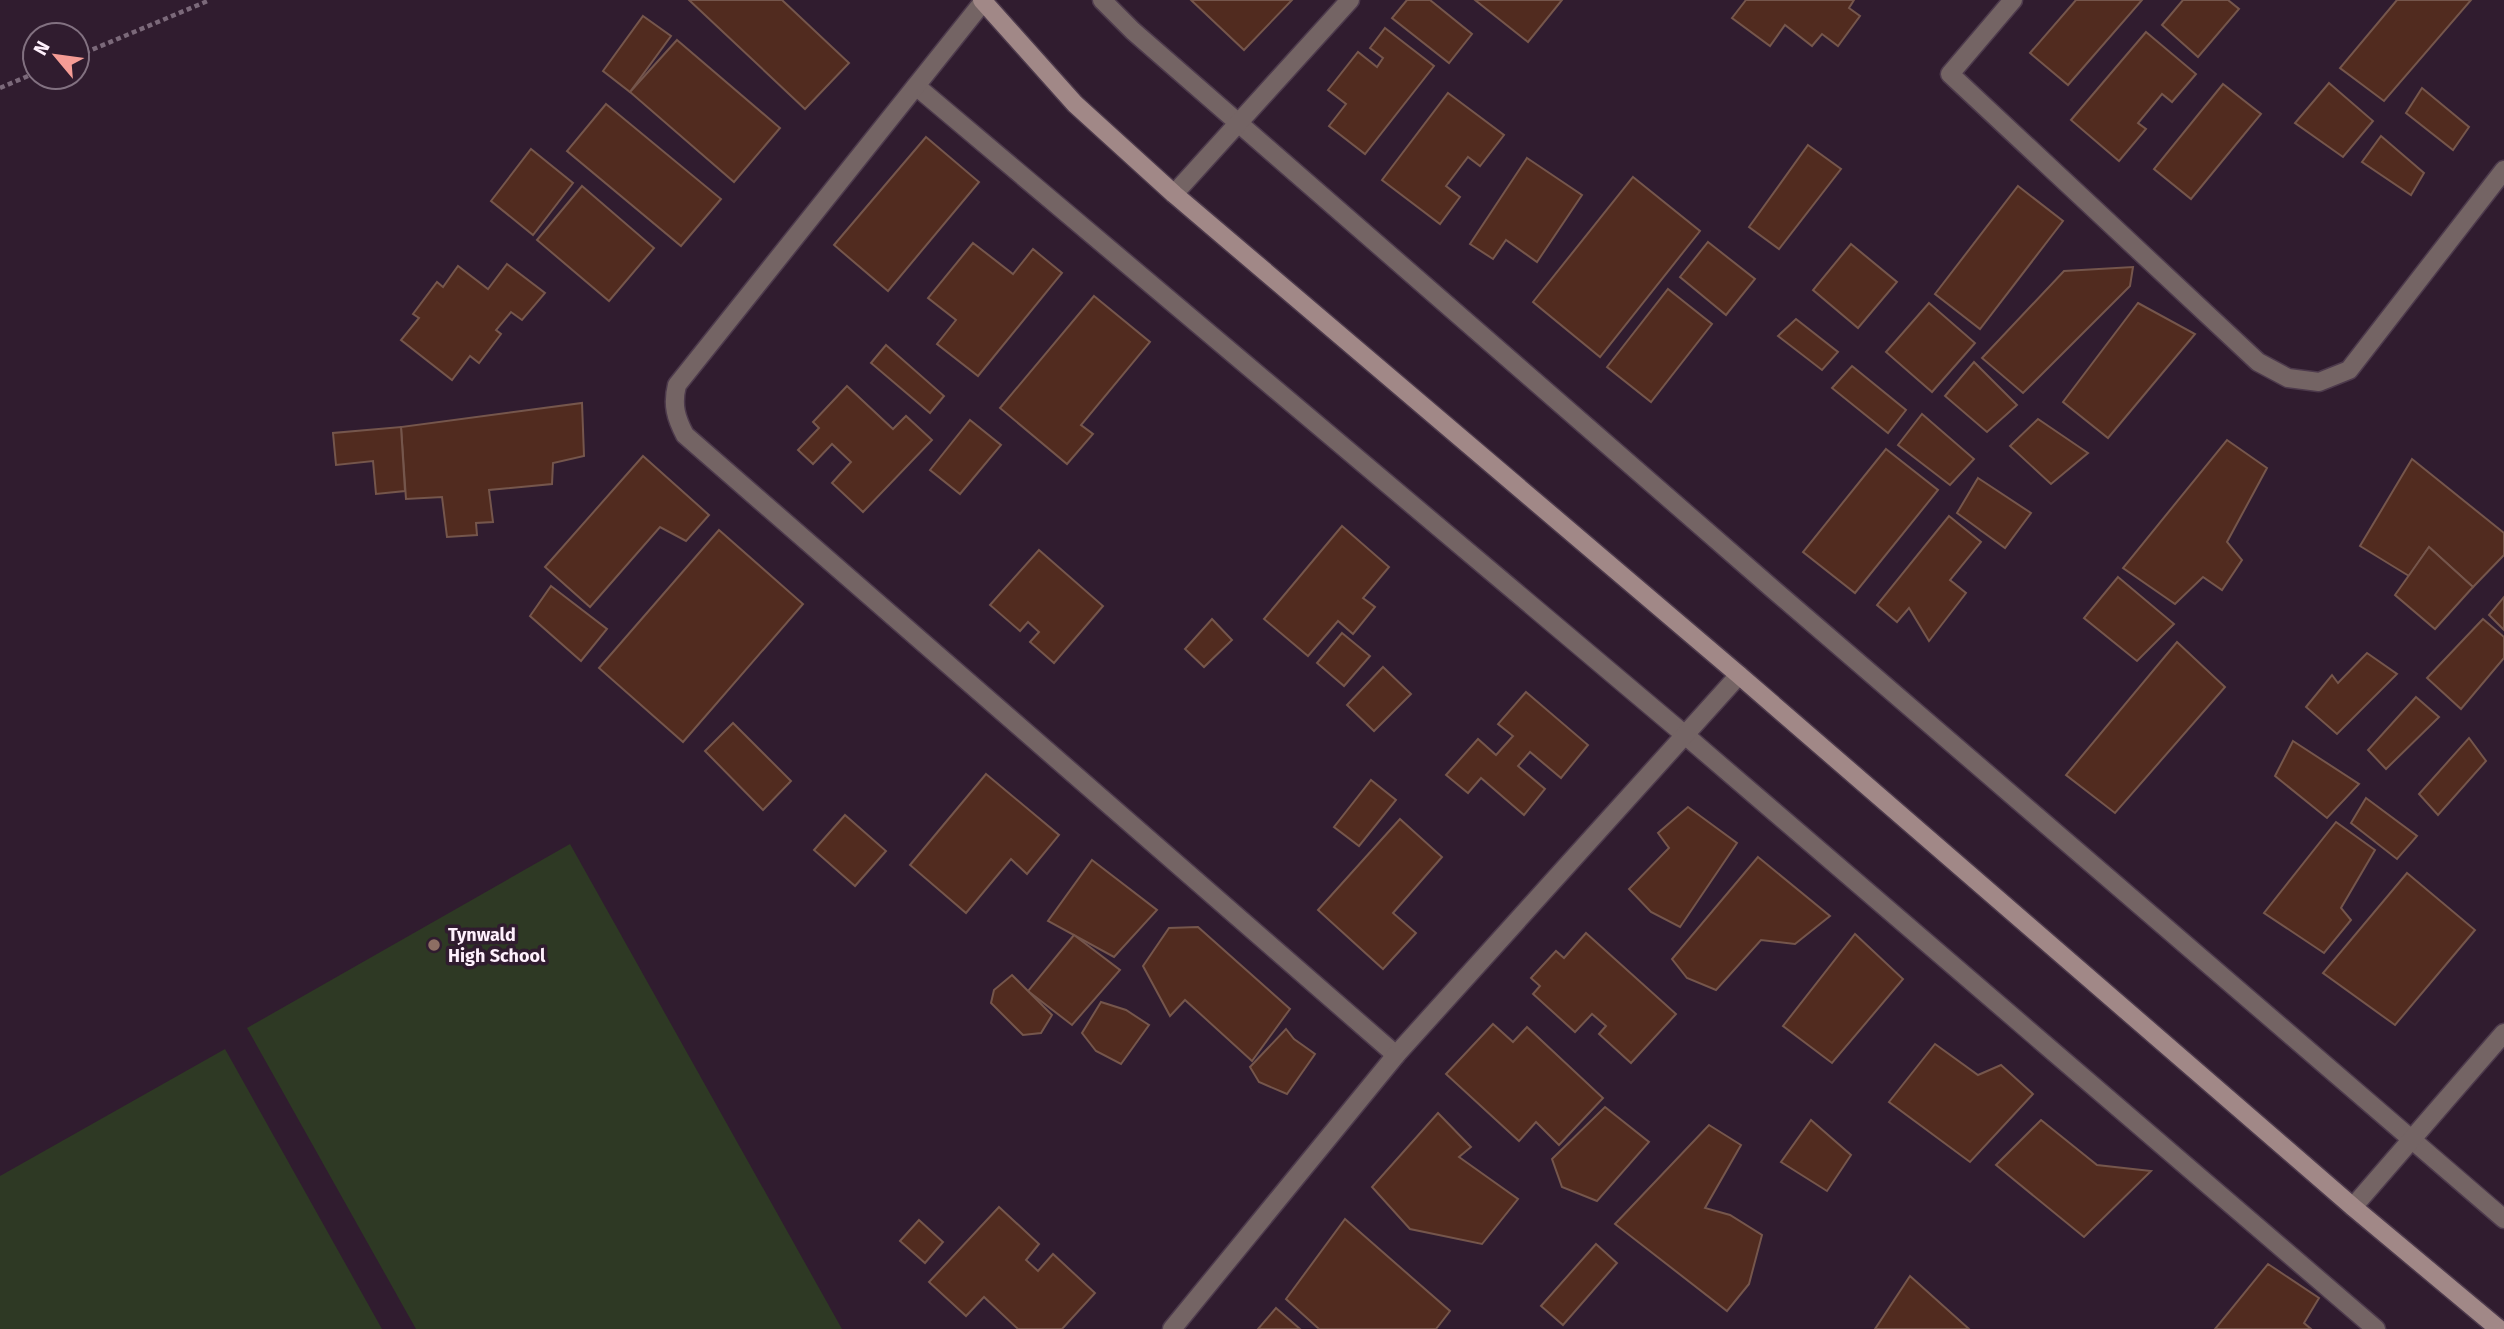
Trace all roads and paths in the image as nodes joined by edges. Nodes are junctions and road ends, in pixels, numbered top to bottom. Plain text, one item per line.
1 (210, 0) edge
2 (1102, 0) edge
3 (1350, 0) edge
4 (2013, 0) edge
5 (982, 1) edge
6 (91, 49) edge
7 (21, 79) edge
8 (916, 86) junction
9 (0, 88) edge
10 (1238, 121) junction
11 (2504, 170) edge
12 (1174, 194) junction
13 (1739, 675) junction
14 (1685, 735) junction
15 (2504, 1033) edge
16 (1396, 1055) junction
17 (2411, 1140) junction
18 (2354, 1207) junction
19 (2504, 1219) edge
20 (1172, 1329) edge
21 (2376, 1329) edge
22 (2499, 1329) edge

1 - 6 path
2 - 10 street
3 - 10 street
4 - 11 street
5 - 8 street
5 - 12 street
7 - 9 path
8 - 14 street
8 - 16 street
10 - 12 street
10 - 17 street
12 - 13 street
13 - 14 street
13 - 18 street
14 - 16 street
14 - 21 street
15 - 17 street
16 - 20 street
17 - 18 street
17 - 19 street
18 - 22 street

